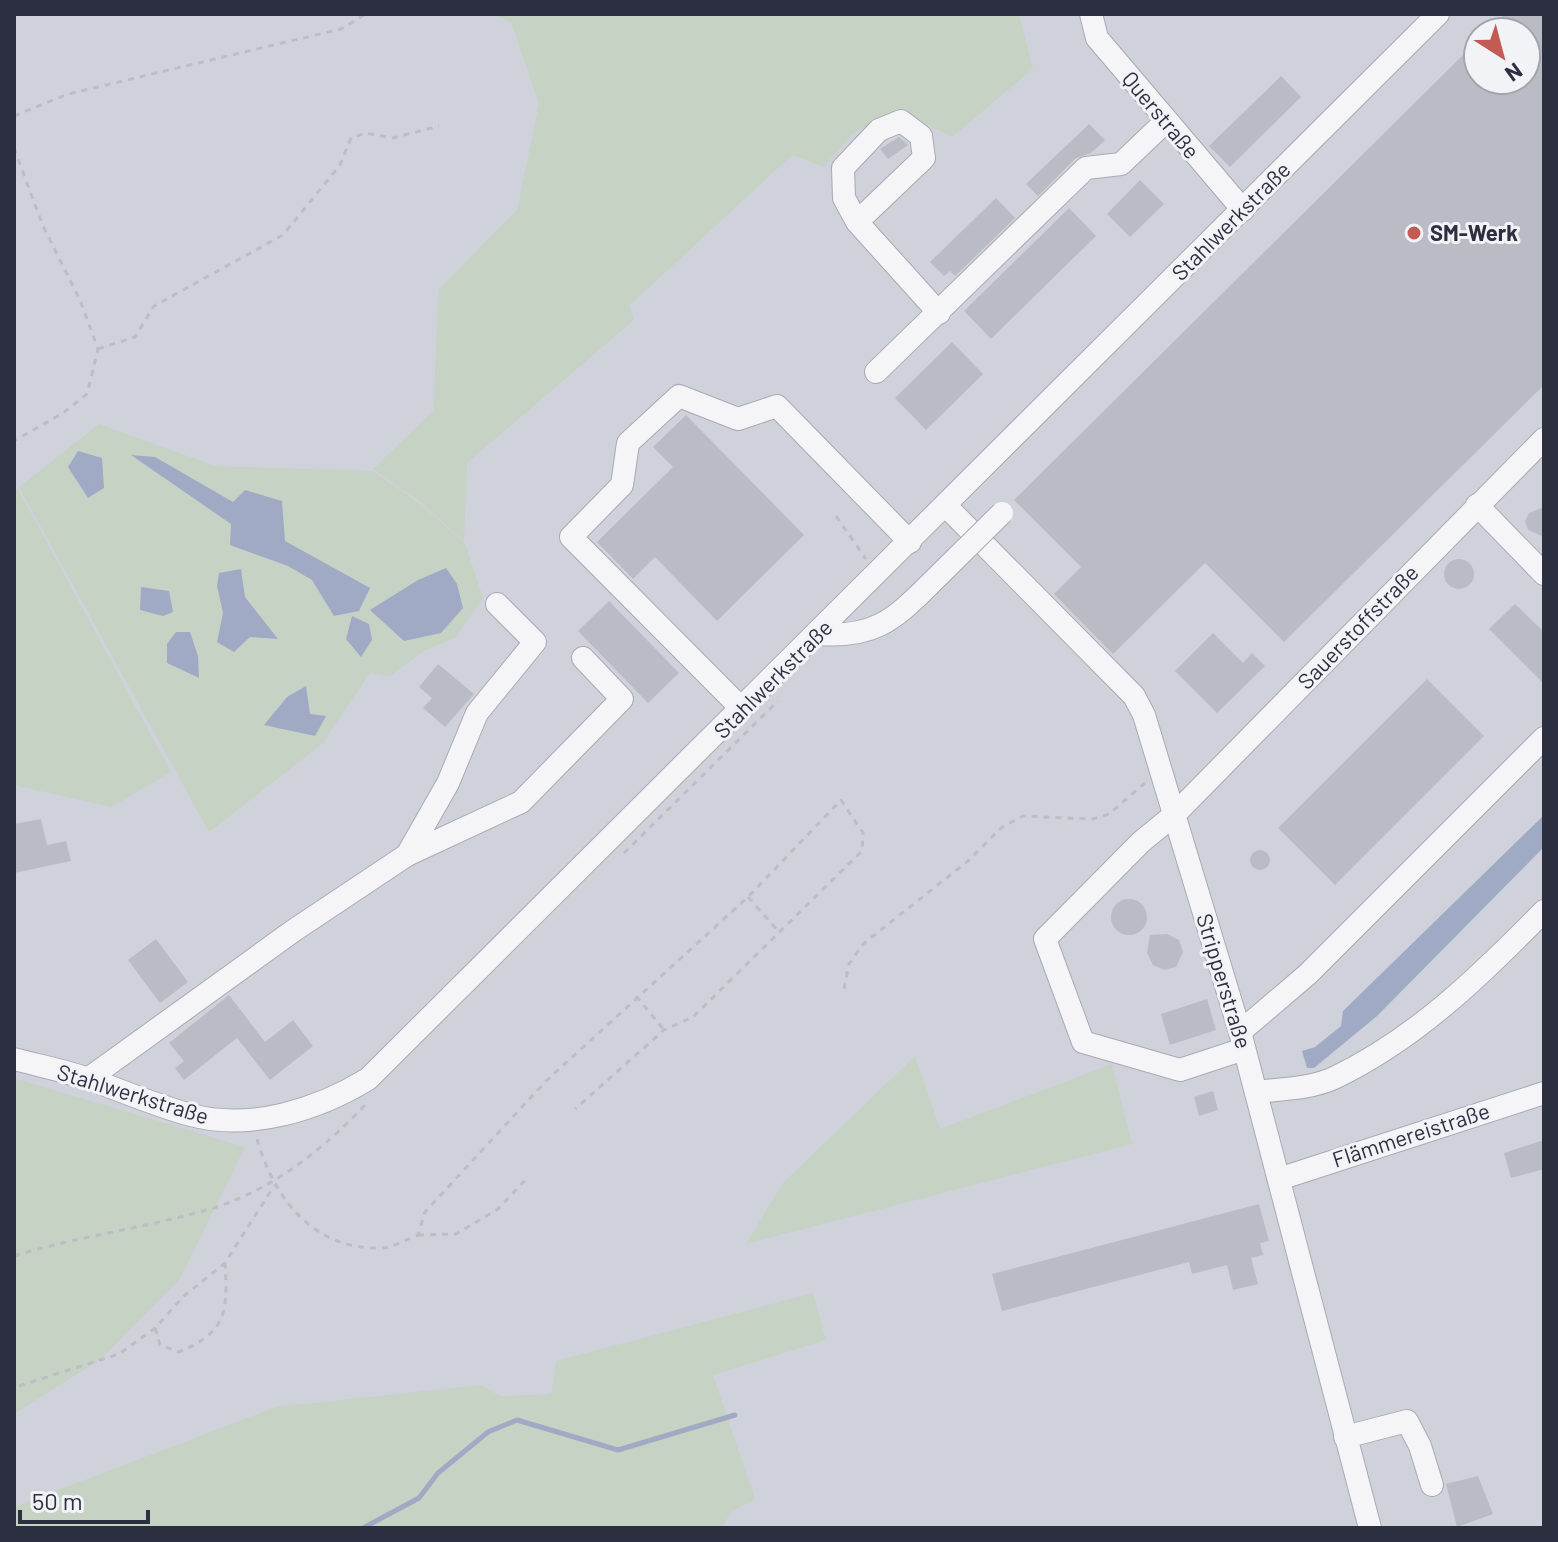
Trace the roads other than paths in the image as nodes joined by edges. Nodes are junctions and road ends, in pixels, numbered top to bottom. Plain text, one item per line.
1 (1091, 14) edge
2 (1438, 14) edge
3 (1165, 122) junction
4 (1243, 210) junction
5 (857, 222) dead end
6 (939, 313) junction
7 (876, 372) dead end
8 (1544, 439) edge
9 (1477, 505) junction
10 (946, 506) junction
11 (1002, 513) dead end
12 (910, 542) junction
13 (1544, 574) edge
14 (497, 604) dead end
15 (818, 634) junction
16 (583, 658) dead end
17 (742, 709) junction
18 (1544, 738) edge
19 (1174, 815) junction
20 (407, 855) junction
21 (1544, 911) edge
22 (1242, 1041) junction
23 (14, 1059) edge
24 (88, 1079) junction
25 (1256, 1092) junction
26 (1544, 1093) edge
27 (1279, 1179) junction
28 (1345, 1437) junction
29 (1432, 1485) dead end
30 (1370, 1528) edge

1 - 3 street, Querstraße
2 - 4 street, Stahlwerkstraße
3 - 4 street, Querstraße
3 - 6 street
4 - 10 street, Stahlwerkstraße
5 - 6 street
6 - 7 street
8 - 9 street, Sauerstoffstraße
9 - 13 street
9 - 19 street, Sauerstoffstraße
10 - 12 street, Stahlwerkstraße
10 - 19 street, Stripperstraße
11 - 15 street, bridge
12 - 15 street, Stahlwerkstraße
12 - 17 street
14 - 20 street
15 - 17 street, Stahlwerkstraße
16 - 20 street
17 - 24 street, Stahlwerkstraße
18 - 22 street
19 - 22 street, Stripperstraße
19 - 22 street, Sauerstoffstraße
20 - 24 street
21 - 25 street
22 - 25 street, Stripperstraße
23 - 24 street, Stahlwerkstraße
25 - 27 street, Stripperstraße
26 - 27 street, Flämmereistraße
27 - 28 street, Stripperstraße
28 - 29 street
28 - 30 street, Stripperstraße

